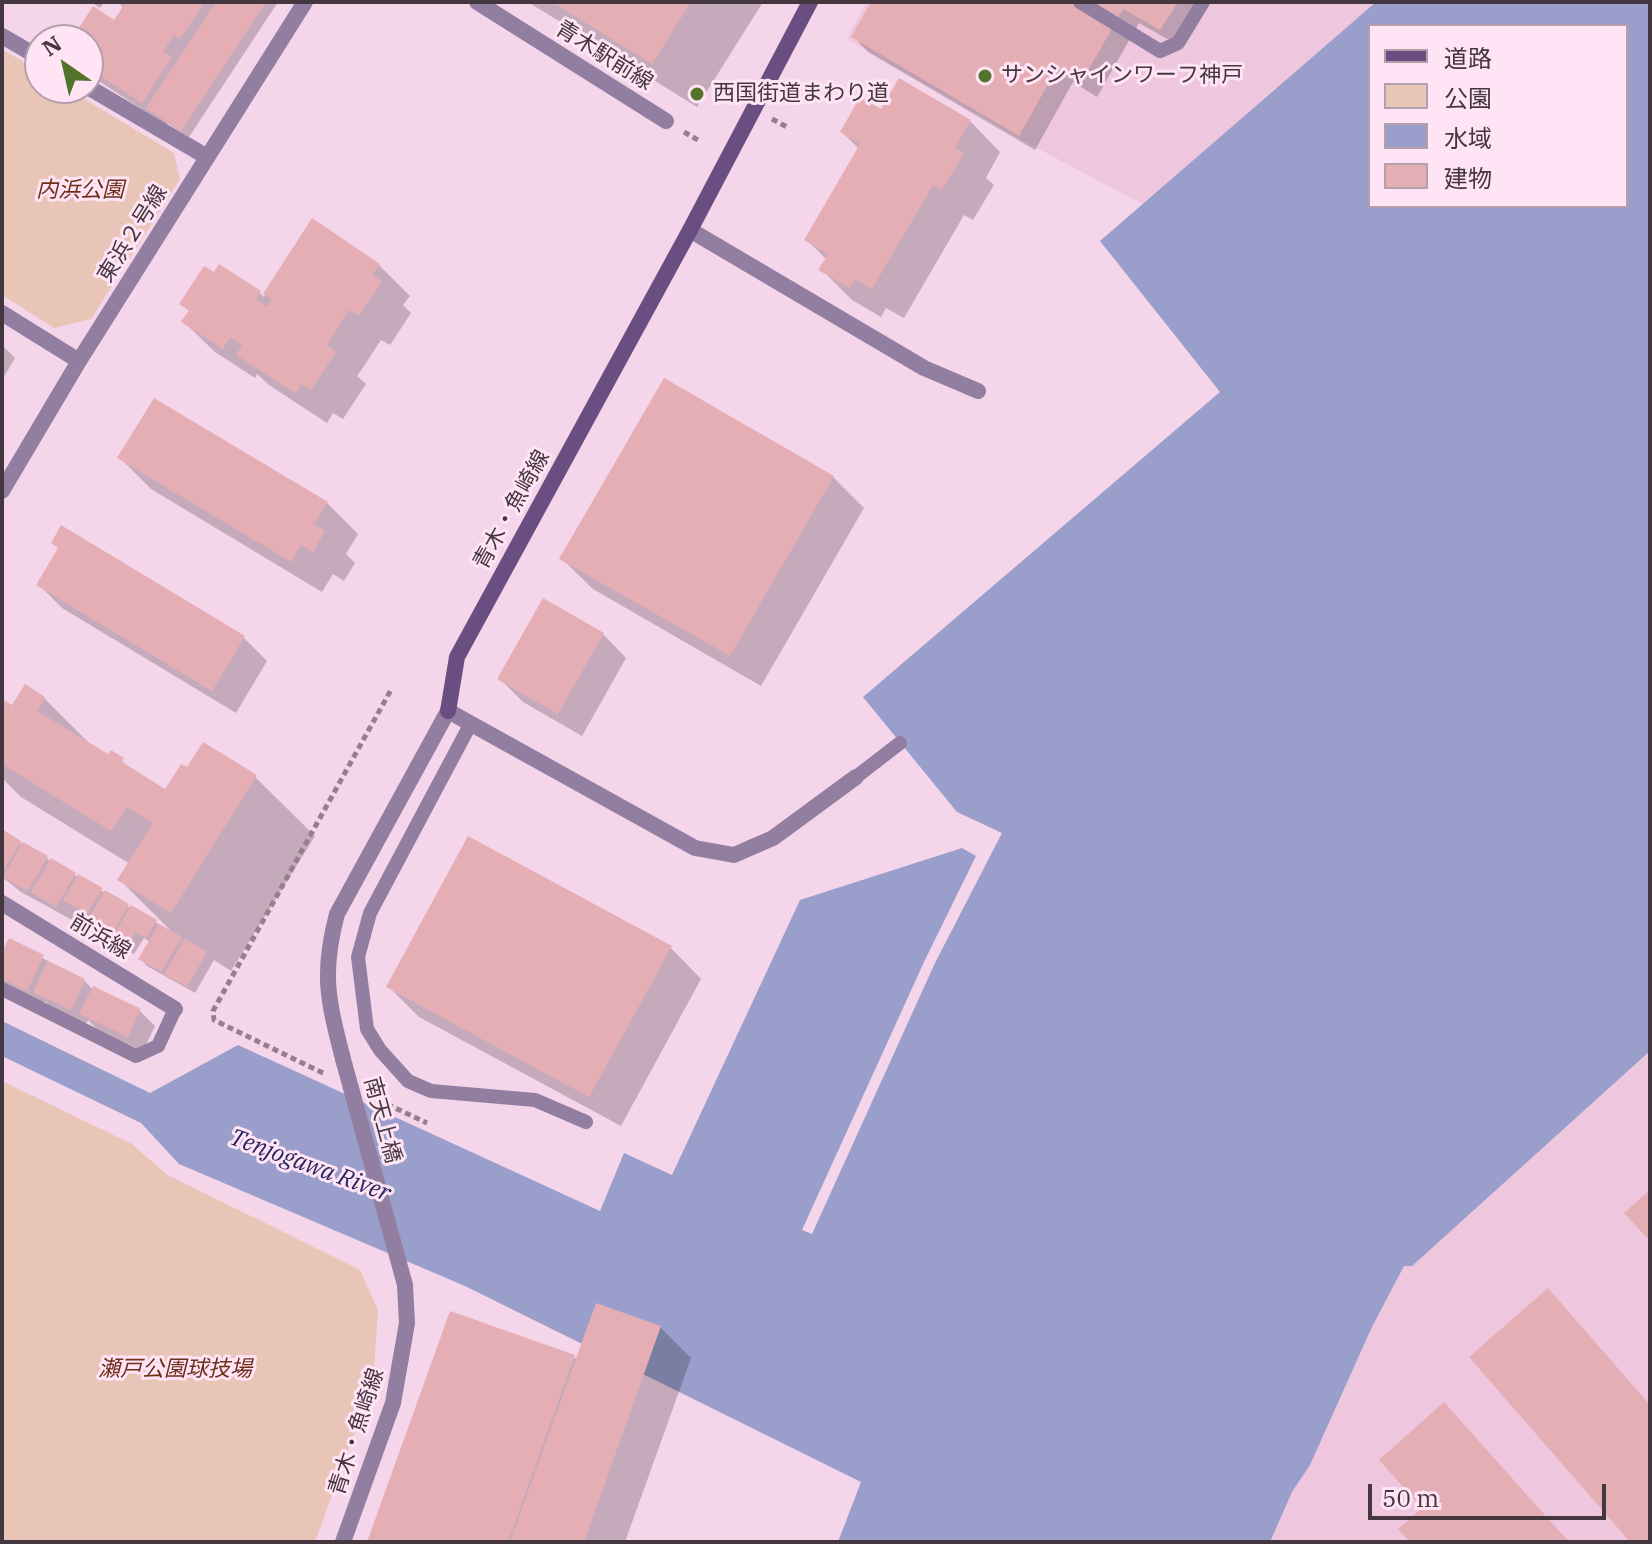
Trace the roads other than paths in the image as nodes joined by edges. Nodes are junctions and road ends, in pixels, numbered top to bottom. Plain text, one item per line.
1 (305, 2) edge
2 (477, 2) edge
3 (810, 2) edge
4 (1080, 2) edge
5 (1203, 2) edge
6 (2, 36) edge
7 (24, 49) edge
8 (104, 96) edge
9 (666, 121) dead end
10 (207, 157) junction
11 (690, 230) junction
12 (2, 313) edge
13 (79, 361) junction
14 (978, 391) dead end
15 (2, 491) edge
16 (448, 711) junction
17 (470, 725) junction
18 (900, 743) dead end
19 (856, 777) joint
20 (2, 903) edge
21 (2, 989) edge
22 (175, 1009) joint
23 (343, 1059) joint
24 (586, 1122) dead end
25 (405, 1285) joint
26 (343, 1542) edge

1 - 10 street, 東浜２号線
2 - 9 street, 青木駅前線
3 - 11 street, 青木・魚崎線
4 - 5 lane
6 - 7 street
8 - 10 street
10 - 13 street, 東浜２号線
11 - 14 street
11 - 16 street, 青木・魚崎線
12 - 13 street
13 - 15 street, 東浜２号線
16 - 17 street
16 - 23 street, 青木・魚崎線
17 - 19 street
17 - 24 lane
18 - 19 lane
20 - 22 street, 前浜線
21 - 22 lane
23 - 25 street, 南天上橋, bridge
25 - 26 street, 青木・魚崎線

